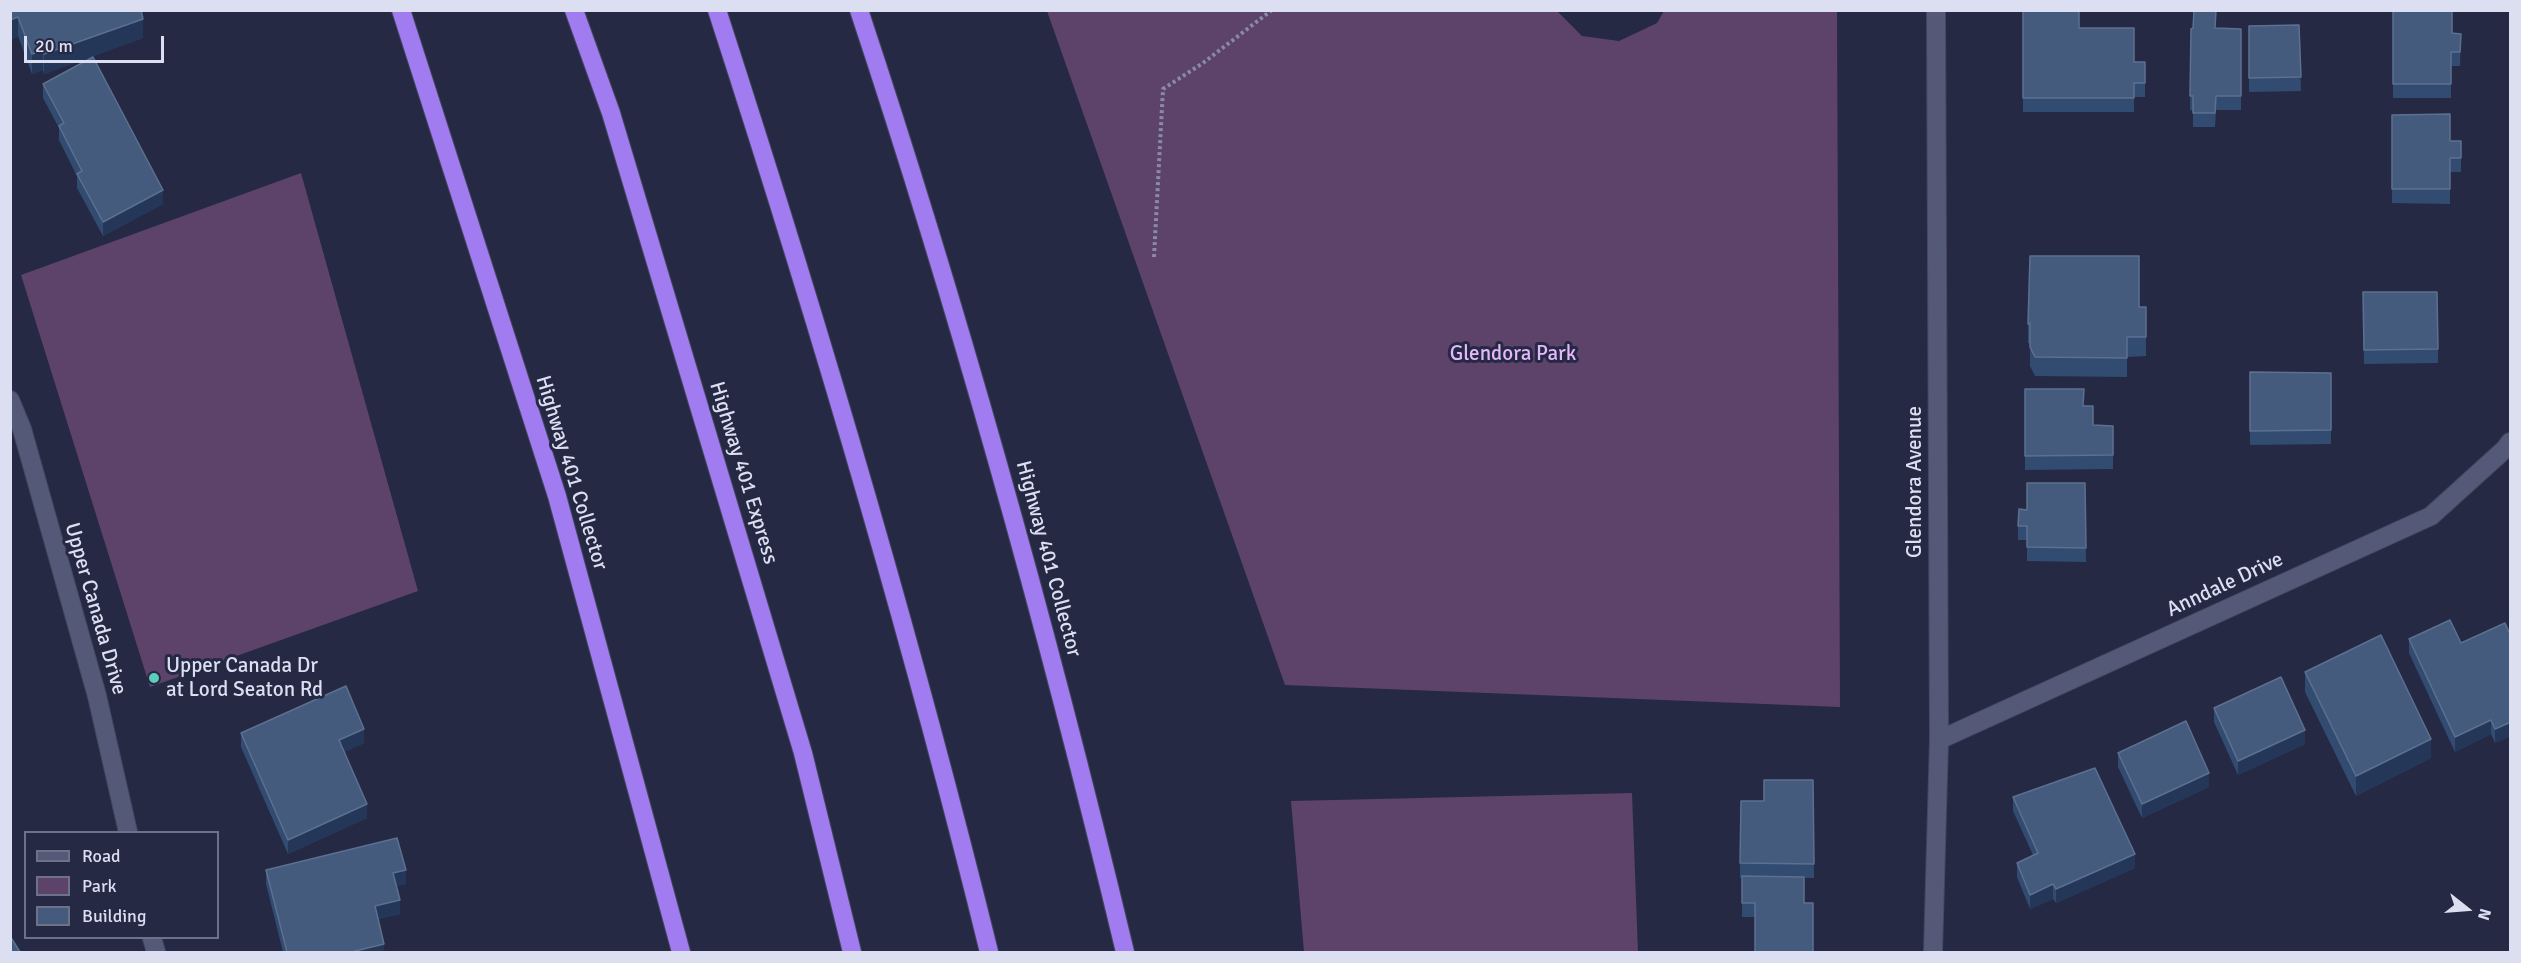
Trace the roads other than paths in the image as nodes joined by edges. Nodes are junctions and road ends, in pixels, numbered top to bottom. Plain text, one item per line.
1 (401, 10) edge
2 (574, 10) edge
3 (717, 10) edge
4 (859, 10) edge
5 (1936, 10) edge
6 (10, 399) edge
7 (16, 433) edge
8 (2511, 442) edge
9 (1939, 740) junction
10 (128, 831) edge
11 (681, 952) edge
12 (852, 952) edge
13 (988, 952) edge
14 (1125, 952) edge
15 (1933, 952) edge

1 - 11 highway, Highway 401 Collector
2 - 12 highway, Highway 401 Express
3 - 13 highway
4 - 14 highway, Highway 401 Collector
5 - 9 street, Glendora Avenue
6 - 7 street, Upper Canada Drive
7 - 10 street, Upper Canada Drive
8 - 9 street, Anndale Drive
9 - 15 street, Glendora Avenue

